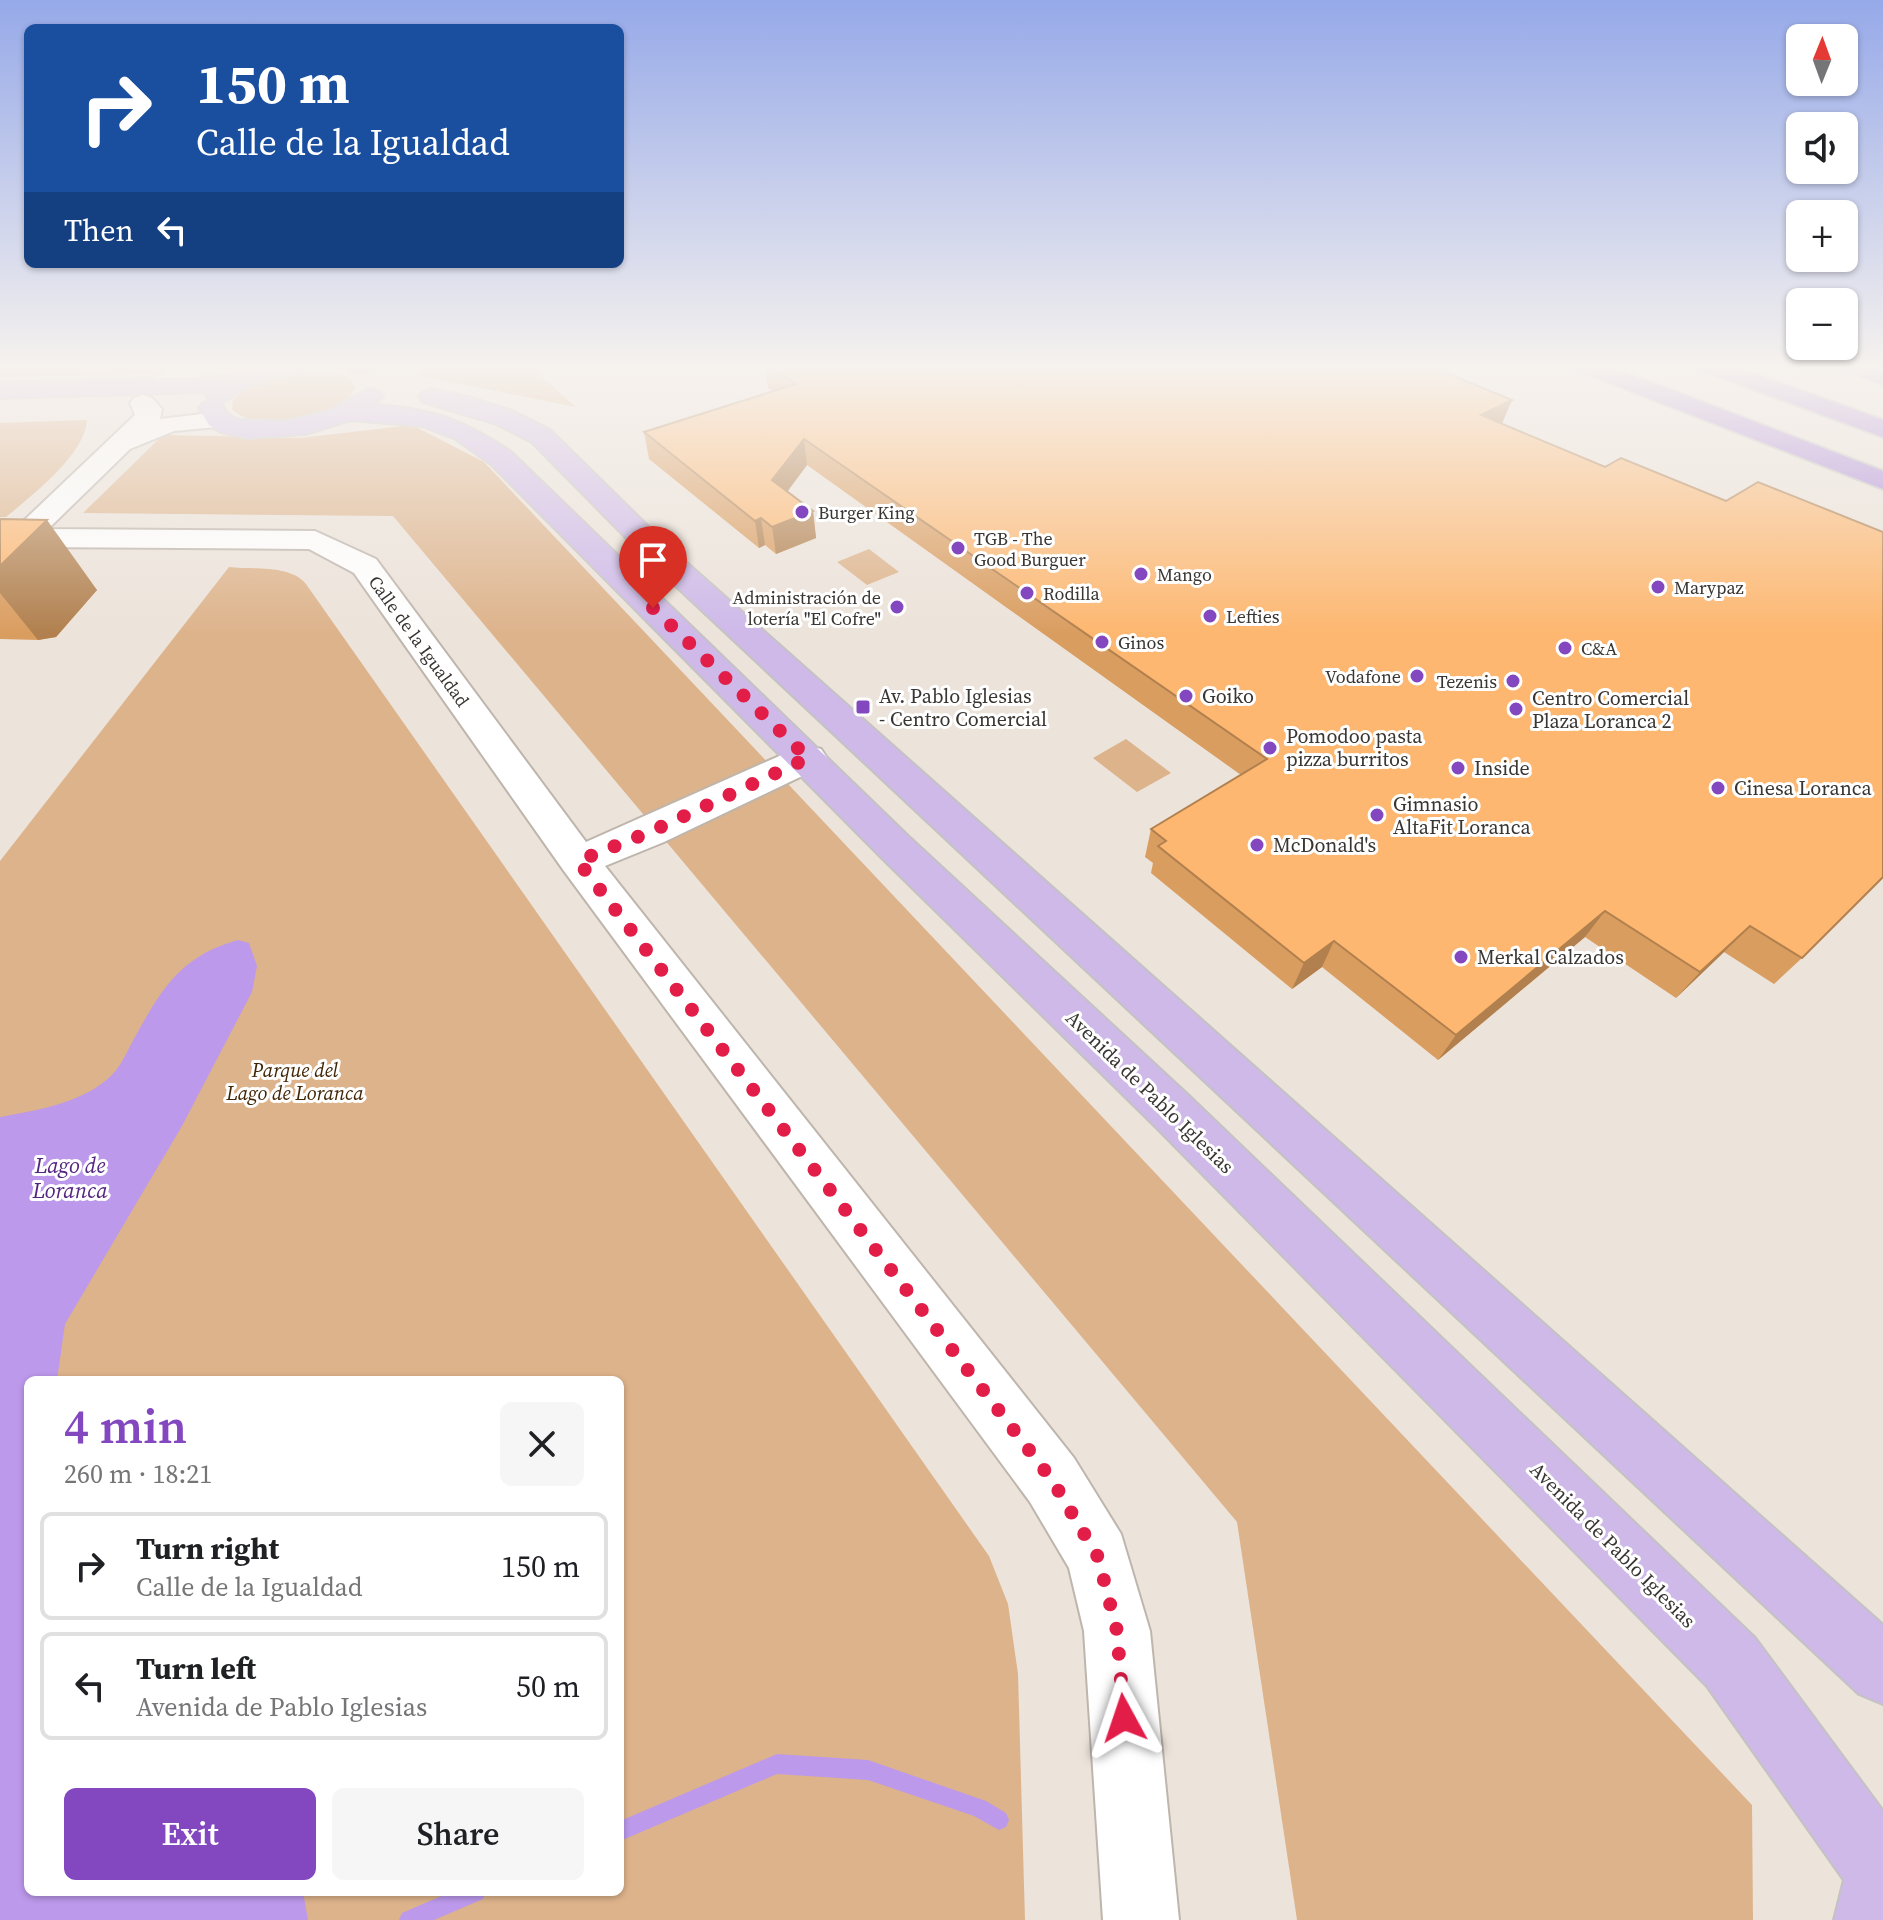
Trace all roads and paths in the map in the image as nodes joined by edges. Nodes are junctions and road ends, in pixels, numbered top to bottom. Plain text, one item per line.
1 (109, 455) edge
2 (496, 455) edge
3 (560, 455) edge
4 (1815, 455) edge
5 (1851, 455) edge
6 (1883, 467) edge
7 (1883, 481) edge
8 (8, 545) edge
9 (808, 758) junction
10 (578, 861) junction
11 (1883, 1670) edge
12 (1883, 1870) edge
13 (1141, 1920) edge
14 (1872, 1920) edge

1 - 8 street
2 - 9 main road, Avenida de Pablo Iglesias
3 - 11 main road
4 - 7 highway
5 - 6 highway
8 - 10 street, Calle de la Igualdad
9 - 10 street
9 - 12 main road, Avenida de Pablo Iglesias
10 - 13 street, Calle de la Igualdad
12 - 14 main road

